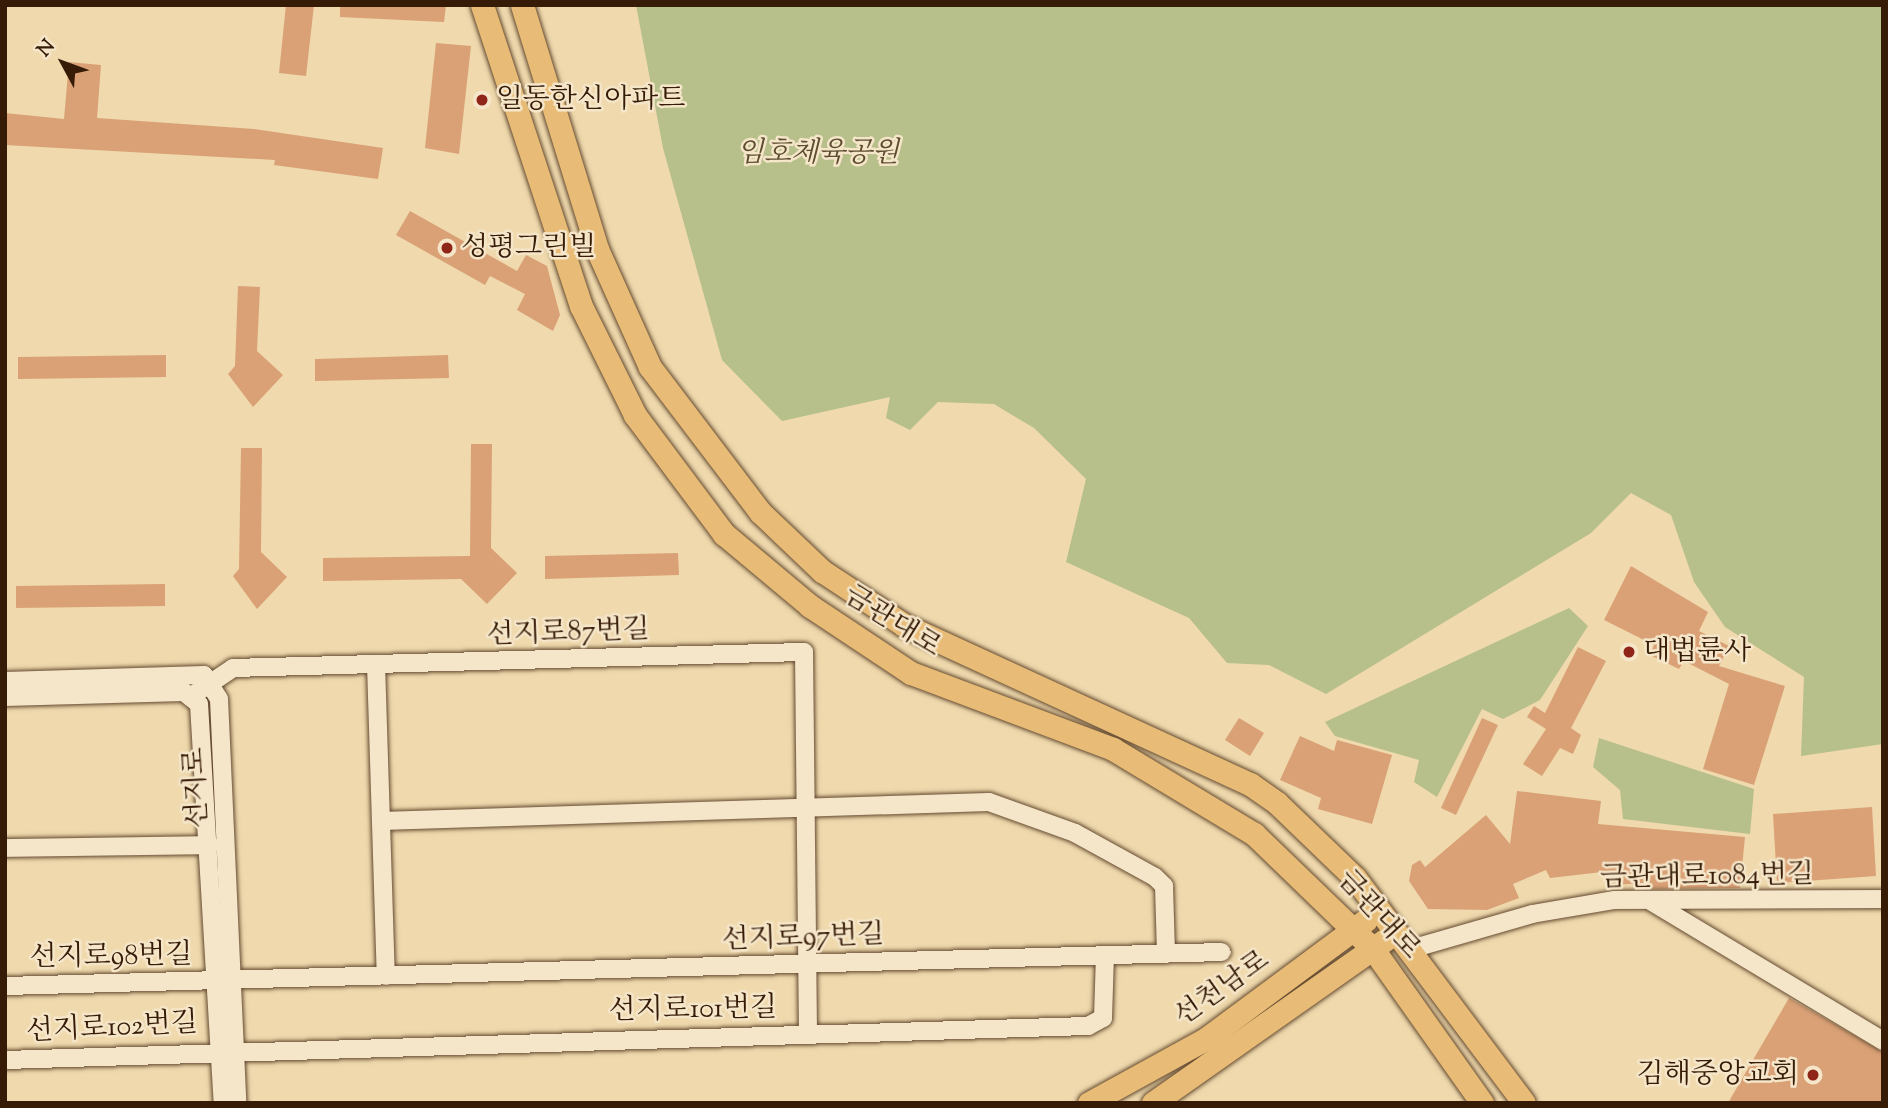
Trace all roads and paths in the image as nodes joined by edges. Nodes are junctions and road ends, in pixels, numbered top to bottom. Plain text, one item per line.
1 (482, 5) edge
2 (522, 5) edge
3 (376, 664) junction
4 (5, 681) edge
5 (209, 682) junction
6 (5, 697) edge
7 (190, 697) junction
8 (806, 804) junction
9 (381, 821) junction
10 (210, 845) junction
11 (5, 848) edge
12 (1883, 898) edge
13 (1650, 900) junction
14 (1379, 909) junction
15 (1356, 929) junction
16 (1404, 940) junction
17 (1373, 949) junction
18 (1222, 952) dead end
19 (1166, 954) junction
20 (1105, 956) junction
21 (808, 964) junction
22 (386, 976) junction
23 (224, 981) junction
24 (5, 986) edge
25 (808, 1034) junction
26 (1883, 1041) edge
27 (228, 1049) junction
28 (1450, 1057) junction
29 (5, 1060) edge
30 (1174, 1095) edge
31 (1521, 1099) edge
32 (223, 1103) edge
33 (237, 1103) edge
34 (1089, 1103) edge
35 (1153, 1103) edge
36 (1482, 1103) edge

1 - 15 main road, 금관대로
2 - 14 main road, 금관대로
3 - 5 street, 선지로87번길
3 - 8 street, 선지로87번길
3 - 9 street
4 - 5 street
5 - 7 street, 선지로87번길
5 - 23 street, 선지로
6 - 7 street
7 - 10 street, 선지로
8 - 9 street
8 - 19 street
8 - 21 street, 선지로87번길
9 - 22 street
10 - 11 street
10 - 23 street, 선지로
12 - 13 street, 금관대로1084번길
13 - 16 street, 금관대로1084번길
13 - 26 street
14 - 15 main road, 선천남로
14 - 16 main road, 금관대로
15 - 17 main road, 금관대로
15 - 34 main road, 선천남로
16 - 17 main road, 선천남로
16 - 31 main road, 금관대로
17 - 28 main road, 금관대로
17 - 30 main road, 선천남로
18 - 19 street, 선지로97번길
19 - 20 street, 선지로97번길
20 - 21 street, 선지로97번길
20 - 25 street, 선지로101번길
21 - 22 street, 선지로97번길
21 - 25 street, 선지로87번길
22 - 23 street, 선지로97번길
23 - 24 street, 선지로98번길
23 - 27 street, 선지로
25 - 27 street, 선지로101번길
27 - 29 street, 선지로102번길
27 - 32 street, 선지로
27 - 33 street, 선지로
28 - 31 main road
28 - 36 main road, 금관대로
30 - 35 main road, 선천남로

